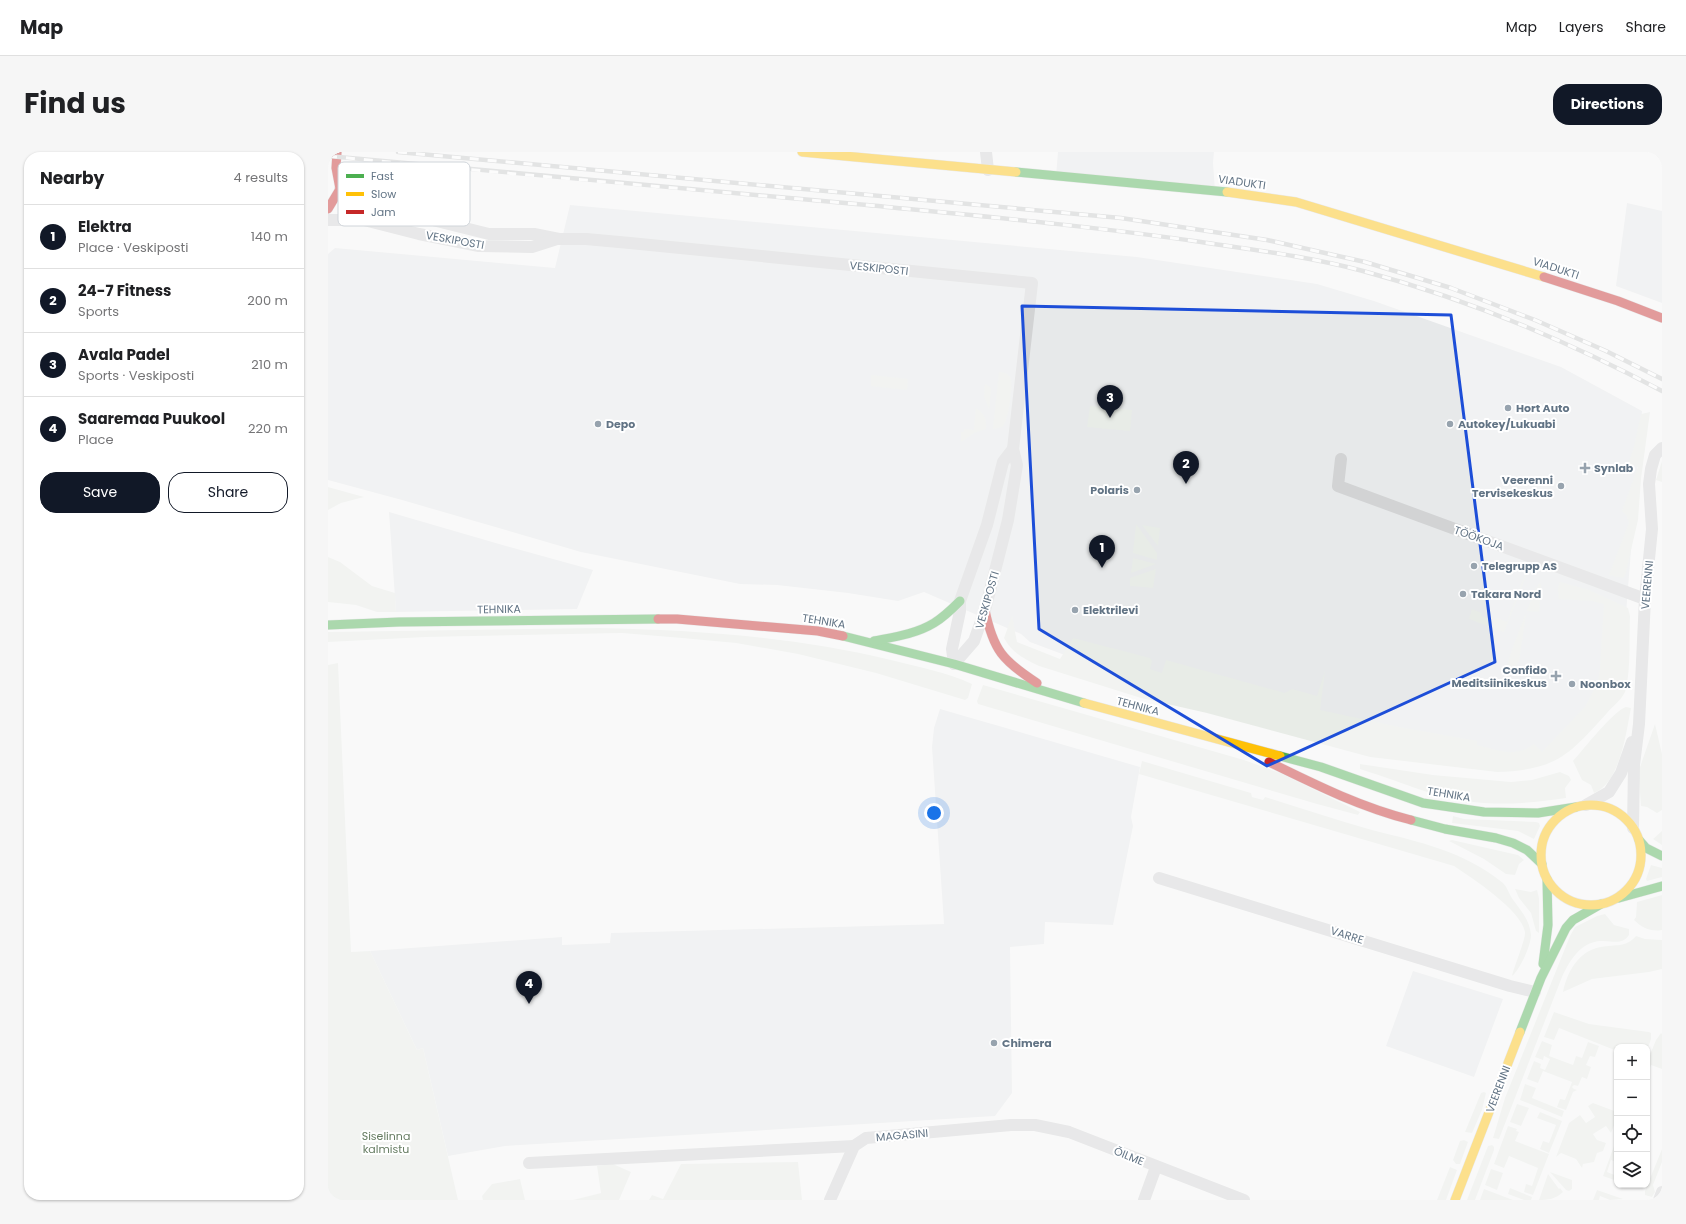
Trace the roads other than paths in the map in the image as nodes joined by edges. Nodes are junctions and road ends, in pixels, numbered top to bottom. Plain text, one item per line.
1 (337, 152) edge
2 (802, 152) edge
3 (986, 152) edge
4 (988, 170) junction
5 (338, 178) edge
6 (338, 192) edge
7 (328, 209) edge
8 (388, 226) edge
9 (457, 226) edge
10 (559, 239) junction
11 (1662, 318) edge
12 (1662, 448) edge
13 (1013, 449) junction
14 (1341, 459) dead end
15 (1645, 599) junction
16 (960, 601) junction
17 (986, 610) junction
18 (344, 615) dead end
19 (399, 622) junction
20 (328, 625) edge
21 (870, 642) junction
22 (954, 664) junction
23 (1052, 693) junction
24 (1639, 724) junction
25 (1230, 743) junction
26 (1581, 806) junction
27 (1633, 828) junction
28 (1639, 840) junction
29 (1662, 856) edge
30 (1542, 864) junction
31 (1159, 878) dead end
32 (1547, 880) junction
33 (1662, 886) edge
34 (1617, 898) junction
35 (1601, 904) junction
36 (1541, 978) junction
37 (1535, 992) junction
38 (1011, 1125) joint
39 (854, 1146) junction
40 (529, 1163) dead end
41 (1156, 1167) junction
42 (1662, 1192) edge
43 (830, 1200) edge
44 (1144, 1200) edge
45 (1244, 1200) edge
46 (1455, 1200) edge
47 (1659, 1200) edge

1 - 5 main road
2 - 4 main road, VIADUKTI
3 - 4 street
4 - 11 main road, VIADUKTI
6 - 7 main road
8 - 10 street, VESKIPOSTI
9 - 10 street, VESKIPOSTI
10 - 13 street, VESKIPOSTI
12 - 15 street, VEERENNI
13 - 16 street, VESKIPOSTI
13 - 17 street, VESKIPOSTI
14 - 15 street, TÖÖKOJA
15 - 24 street, VEERENNI
16 - 21 main road
16 - 22 street, VESKIPOSTI
17 - 22 street, VESKIPOSTI
17 - 23 main road
18 - 19 main road, TEHNIKA
19 - 20 main road, TEHNIKA
19 - 21 main road, TEHNIKA
21 - 22 main road, TEHNIKA
22 - 23 main road, TEHNIKA
23 - 25 main road, TEHNIKA
24 - 26 street, VEERENNI
24 - 27 street, VEERENNI
25 - 26 main road, TEHNIKA
25 - 30 main road, TEHNIKA
26 - 27 main road
26 - 30 main road
27 - 28 main road
28 - 29 main road
28 - 34 main road
30 - 32 main road
31 - 37 street, VARRE
32 - 35 main road
32 - 36 main road, VEERENNI
33 - 34 main road
34 - 35 main road
35 - 36 main road, VEERENNI
36 - 37 main road, VEERENNI
37 - 46 main road, VEERENNI
38 - 39 street, MAGASINI
38 - 41 street, ÕILME
39 - 40 street
39 - 43 street
41 - 44 street
41 - 45 street, ÕILME
42 - 47 street

